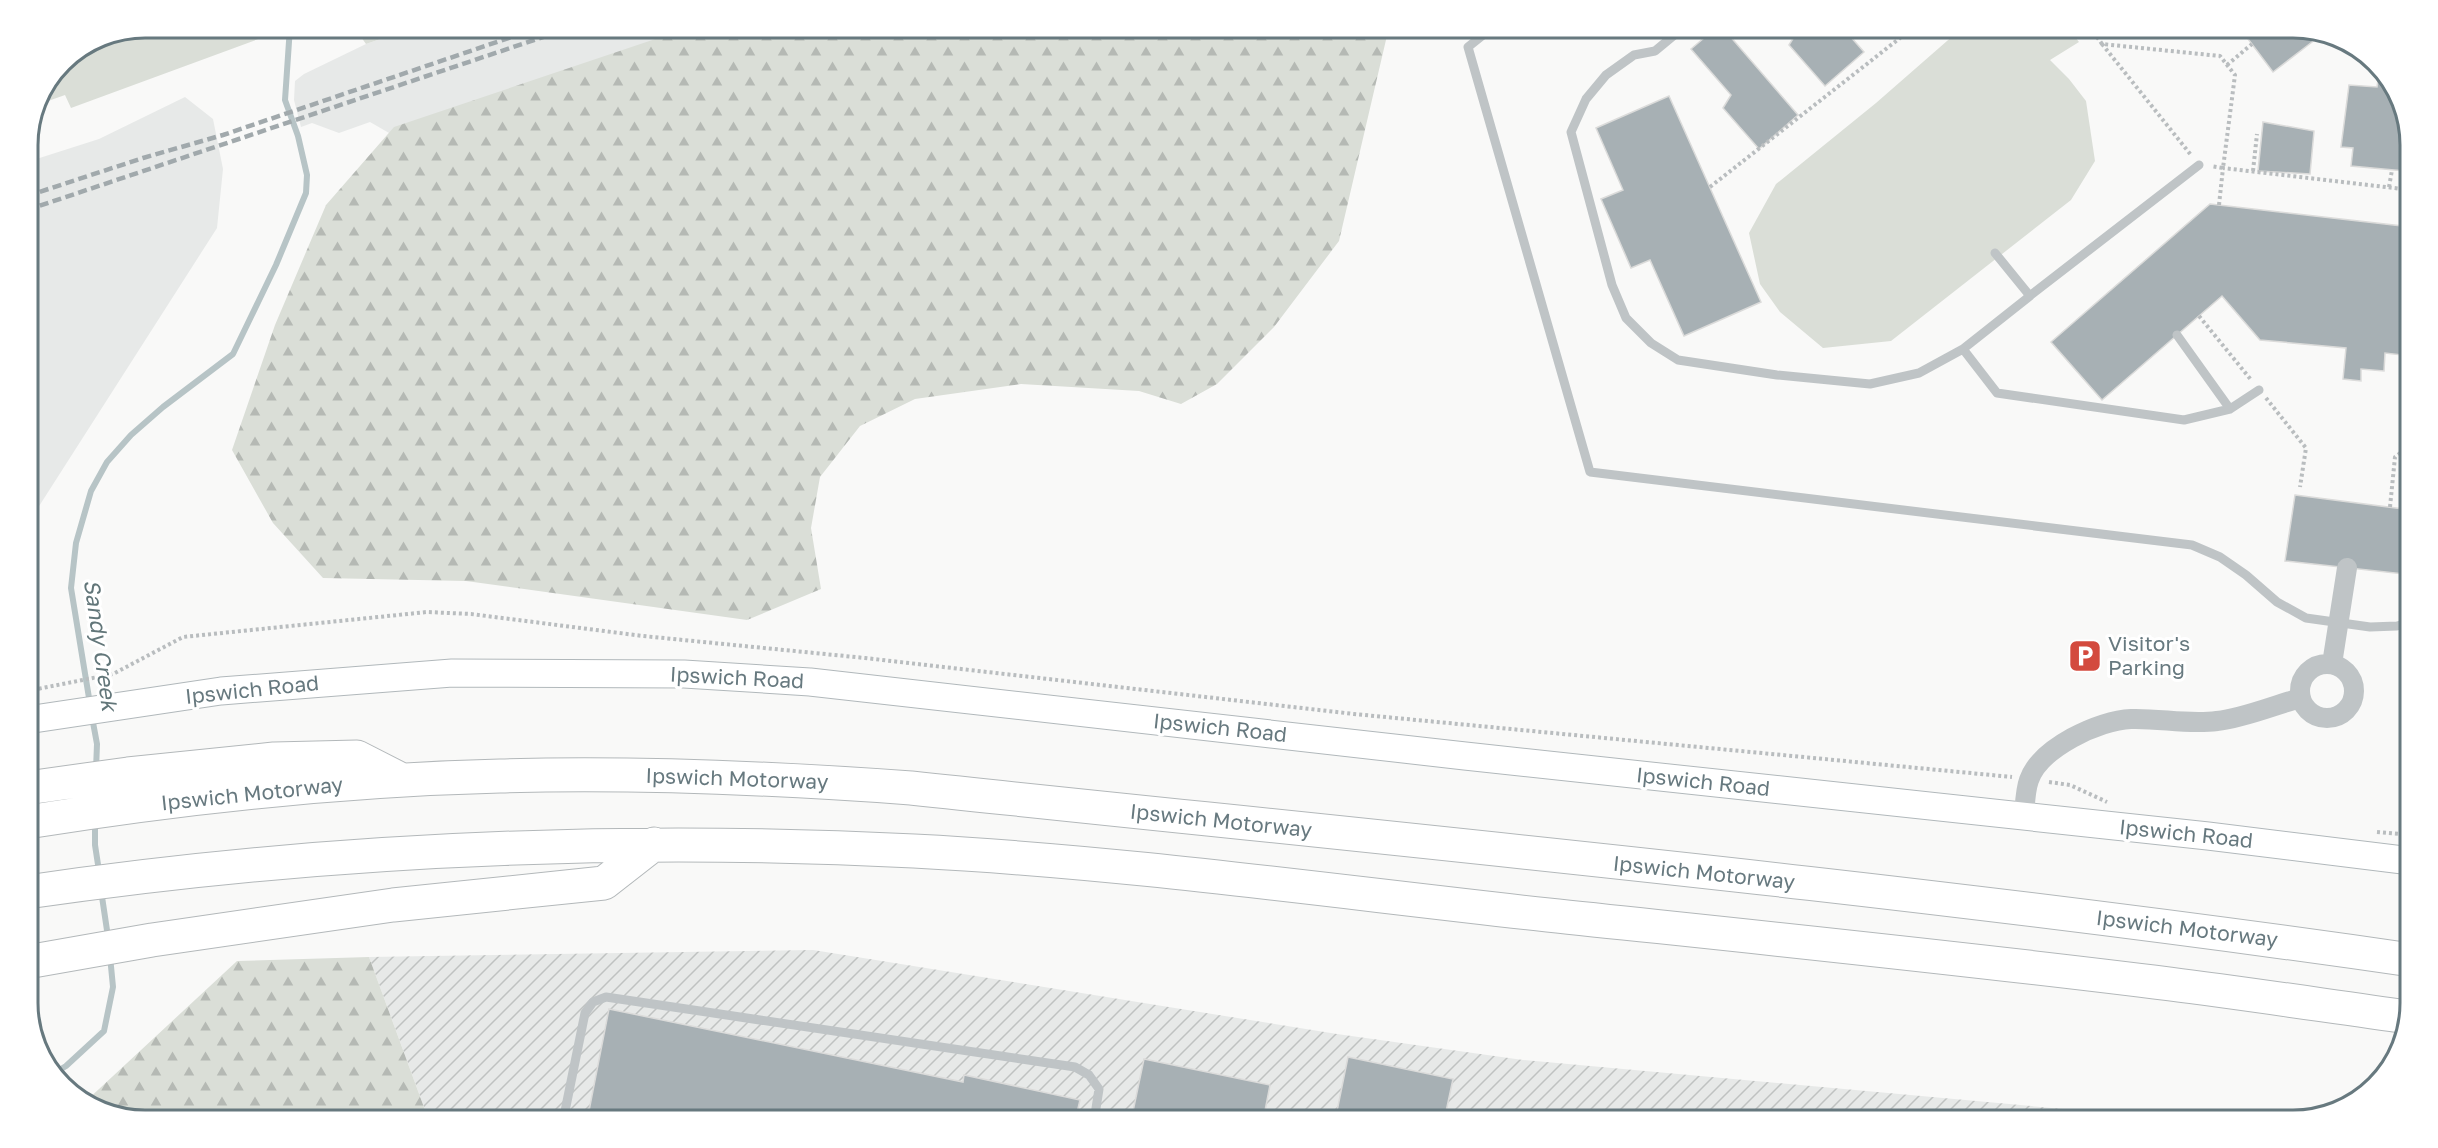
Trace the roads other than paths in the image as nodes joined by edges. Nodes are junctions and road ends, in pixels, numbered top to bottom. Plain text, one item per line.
1 (1479, 38) edge
2 (1671, 38) edge
3 (2199, 165) road end
4 (1995, 253) dead end
5 (2027, 298) junction
6 (2177, 335) dead end
7 (1963, 349) junction
8 (2259, 390) dead end
9 (2230, 409) junction
10 (2347, 568) dead end
11 (2338, 622) junction
12 (2400, 625) edge
13 (2332, 664) junction
14 (2301, 698) junction
15 (38, 718) edge
16 (402, 780) junction
17 (38, 787) edge
18 (2024, 816) junction
19 (38, 820) edge
20 (654, 844) junction
21 (2400, 860) edge
22 (43, 890) edge
23 (2400, 959) edge
24 (38, 960) edge
25 (2400, 1016) edge
26 (565, 1110) edge
27 (1096, 1110) edge

1 - 11 lane
2 - 7 lane
3 - 5 lane
4 - 5 lane
5 - 7 lane
6 - 9 lane
7 - 9 lane
8 - 9 lane
10 - 11 street
11 - 12 lane
11 - 13 street
13 - 14 street
13 - 14 street
14 - 18 street
15 - 18 street, Ipswich Road
16 - 17 highway
16 - 19 highway, Ipswich Motorway
16 - 23 highway, Ipswich Motorway
18 - 21 street, Ipswich Road
20 - 22 highway
20 - 24 highway
20 - 25 highway
26 - 27 lane

